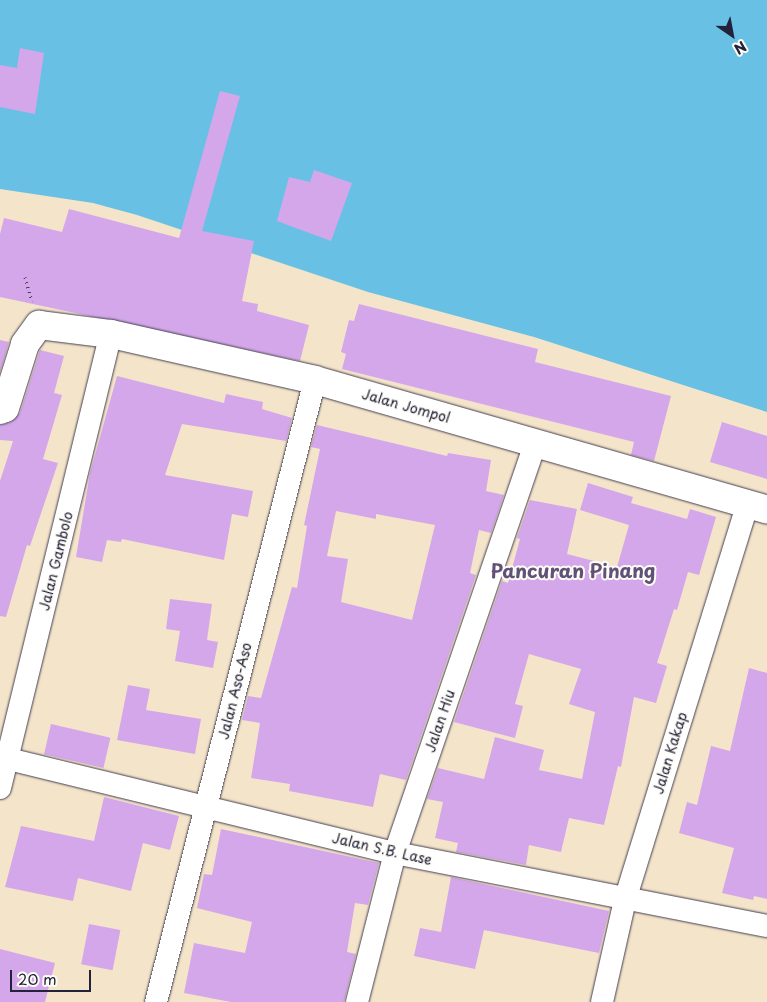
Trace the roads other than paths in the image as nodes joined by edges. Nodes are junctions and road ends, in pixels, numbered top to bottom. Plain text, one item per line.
1 (111, 334) junction
2 (315, 380) junction
3 (0, 410) edge
4 (536, 444) junction
5 (757, 508) edge
6 (4, 758) edge
7 (0, 788) edge
8 (206, 806) junction
9 (395, 853) junction
10 (625, 900) junction
11 (767, 926) edge
12 (156, 1002) edge
13 (357, 1002) edge
14 (602, 1002) edge

1 - 2 street, Jalan Jompol
1 - 3 street, Jalan Jompol
1 - 6 street, Jalan Gambolo
2 - 4 street, Jalan Jompol
2 - 8 street, Jalan Aso-Aso
4 - 5 street, Jalan Jompol
4 - 9 street, Jalan Hiu
5 - 10 street, Jalan Kakap
6 - 7 street, Jalan Gambolo
6 - 8 street, Jalan S.B. Lase
8 - 9 street, Jalan S.B. Lase
8 - 12 street, Jalan Aso-Aso
9 - 10 street, Jalan S.B. Lase
9 - 13 street, Jalan Hiu
10 - 11 street, Jalan S.B. Lase
10 - 14 street, Jalan Kakap

